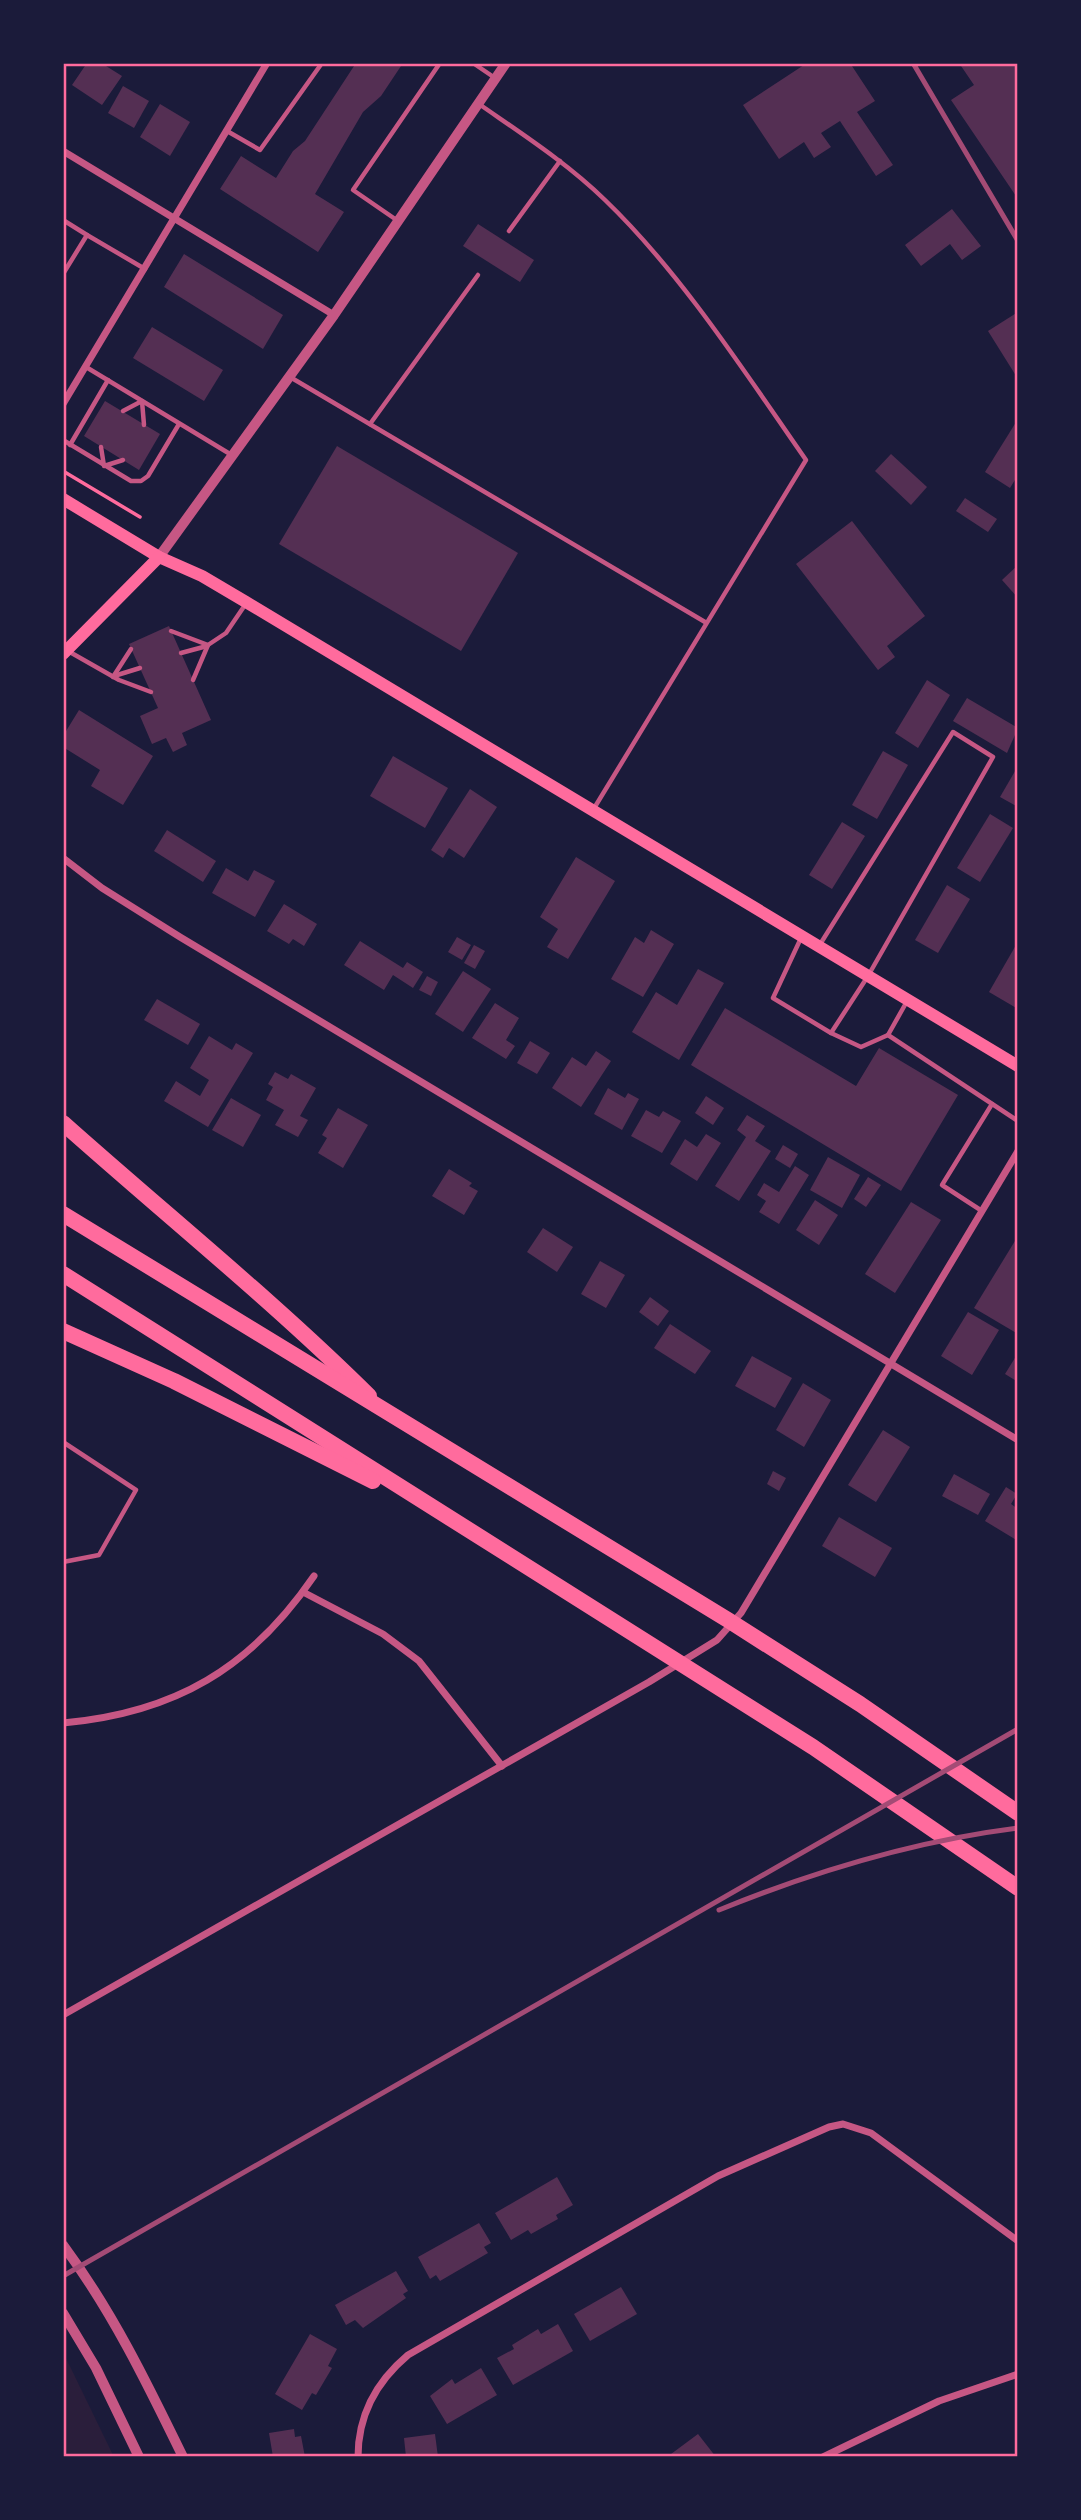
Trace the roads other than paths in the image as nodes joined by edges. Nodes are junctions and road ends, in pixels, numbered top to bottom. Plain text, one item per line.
1 (267, 63) edge
2 (322, 63) edge
3 (440, 63) edge
4 (473, 63) edge
5 (506, 63) edge
6 (496, 79) junction
7 (479, 104) junction
8 (227, 131) junction
9 (63, 152) edge
10 (560, 162) junction
11 (176, 218) junction
12 (63, 220) edge
13 (399, 222) junction
14 (509, 231) dead end
15 (87, 235) junction
16 (145, 269) junction
17 (63, 274) edge
18 (478, 275) dead end
19 (334, 316) junction
20 (86, 367) junction
21 (290, 377) junction
22 (108, 380) junction
23 (142, 401) junction
24 (63, 404) edge
25 (122, 411) dead end
26 (179, 424) junction
27 (370, 424) junction
28 (144, 425) dead end
29 (63, 440) edge
30 (70, 444) junction
31 (101, 447) dead end
32 (234, 456) junction
33 (123, 460) dead end
34 (104, 466) junction
35 (63, 499) edge
36 (159, 557) junction
37 (246, 602) junction
38 (705, 623) junction
39 (171, 631) dead end
40 (208, 645) junction
41 (131, 649) dead end
42 (65, 653) edge
43 (181, 653) dead end
44 (140, 668) dead end
45 (113, 677) junction
46 (194, 680) dead end
47 (151, 692) dead end
48 (592, 810) junction
49 (63, 858) edge
50 (802, 936) junction
51 (819, 947) junction
52 (868, 976) junction
53 (908, 1000) junction
54 (831, 1033) junction
55 (888, 1035) junction
56 (1018, 1066) edge
57 (992, 1104) junction
58 (1018, 1121) edge
59 (63, 1123) edge
60 (1018, 1151) edge
61 (982, 1212) junction
62 (63, 1214) edge
63 (63, 1274) edge
64 (63, 1331) edge
65 (891, 1364) junction
66 (388, 1415) junction
67 (1018, 1440) edge
68 (63, 1442) edge
69 (441, 1515) junction
70 (63, 1562) edge
71 (314, 1576) dead end
72 (303, 1592) junction
73 (63, 1723) edge
74 (502, 1766) junction
75 (1018, 1813) edge
76 (1018, 1888) edge
77 (63, 2015) edge
78 (1018, 2241) edge
79 (63, 2245) edge
80 (63, 2313) edge
81 (1018, 2374) edge
82 (139, 2457) edge
83 (183, 2457) edge
84 (358, 2457) edge
85 (823, 2457) edge

1 - 8 street
2 - 8 lane
3 - 13 lane
4 - 6 lane
5 - 6 street
6 - 7 street
7 - 10 lane
7 - 13 street
8 - 11 street
9 - 11 street
10 - 14 lane
10 - 38 lane
11 - 16 street
11 - 19 street
12 - 15 lane
13 - 19 street
15 - 16 lane
15 - 17 lane
16 - 20 street
18 - 27 lane
19 - 21 street
20 - 22 lane
20 - 24 street
21 - 27 lane
21 - 32 street
22 - 23 lane
22 - 30 lane
23 - 25 lane
23 - 26 lane
23 - 28 lane
26 - 32 lane
26 - 34 lane
27 - 38 lane
29 - 30 lane
30 - 34 lane
31 - 34 lane
32 - 36 street
33 - 34 lane
35 - 36 main road
36 - 37 main road
36 - 42 main road
37 - 40 lane
37 - 48 main road
38 - 48 lane
39 - 40 lane
40 - 43 lane
40 - 46 lane
41 - 45 lane
42 - 45 lane
44 - 45 lane
45 - 47 lane
48 - 50 main road
49 - 65 street
50 - 51 main road
50 - 54 lane
51 - 52 main road
51 - 52 lane
52 - 53 main road
52 - 54 lane
53 - 55 lane
53 - 56 main road
54 - 55 lane
55 - 57 lane
57 - 58 lane
57 - 61 lane
59 - 66 highway
60 - 61 street
61 - 65 street
62 - 66 highway
63 - 69 highway
64 - 69 highway
65 - 67 street
65 - 74 street
66 - 75 highway
68 - 70 lane
69 - 76 highway
71 - 72 street
72 - 73 street
72 - 74 street
74 - 77 street
78 - 84 street
79 - 83 street
80 - 82 street
81 - 85 street

